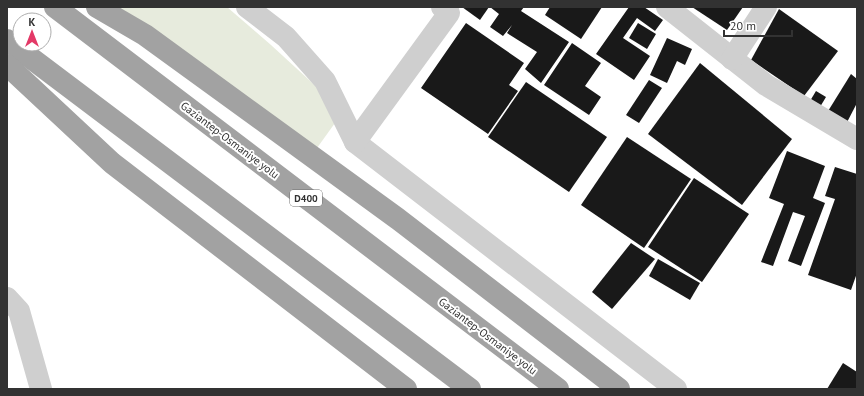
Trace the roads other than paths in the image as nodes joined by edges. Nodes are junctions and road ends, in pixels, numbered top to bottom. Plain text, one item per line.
1 (54, 7) edge
2 (97, 7) edge
3 (247, 7) edge
4 (442, 7) edge
5 (667, 7) edge
6 (766, 7) edge
7 (7, 40) edge
8 (732, 59) junction
9 (7, 65) edge
10 (855, 134) edge
11 (355, 142) junction
12 (7, 298) edge
13 (41, 389) edge
14 (406, 389) edge
15 (470, 389) edge
16 (558, 389) edge
17 (619, 389) edge
18 (676, 389) edge

1 - 16 highway, Gaziantep-Osmaniye yolu / D400
2 - 17 highway
3 - 11 street
4 - 11 street
5 - 8 street
6 - 8 street
7 - 15 highway
8 - 10 street
9 - 14 highway
11 - 18 street
12 - 13 street

